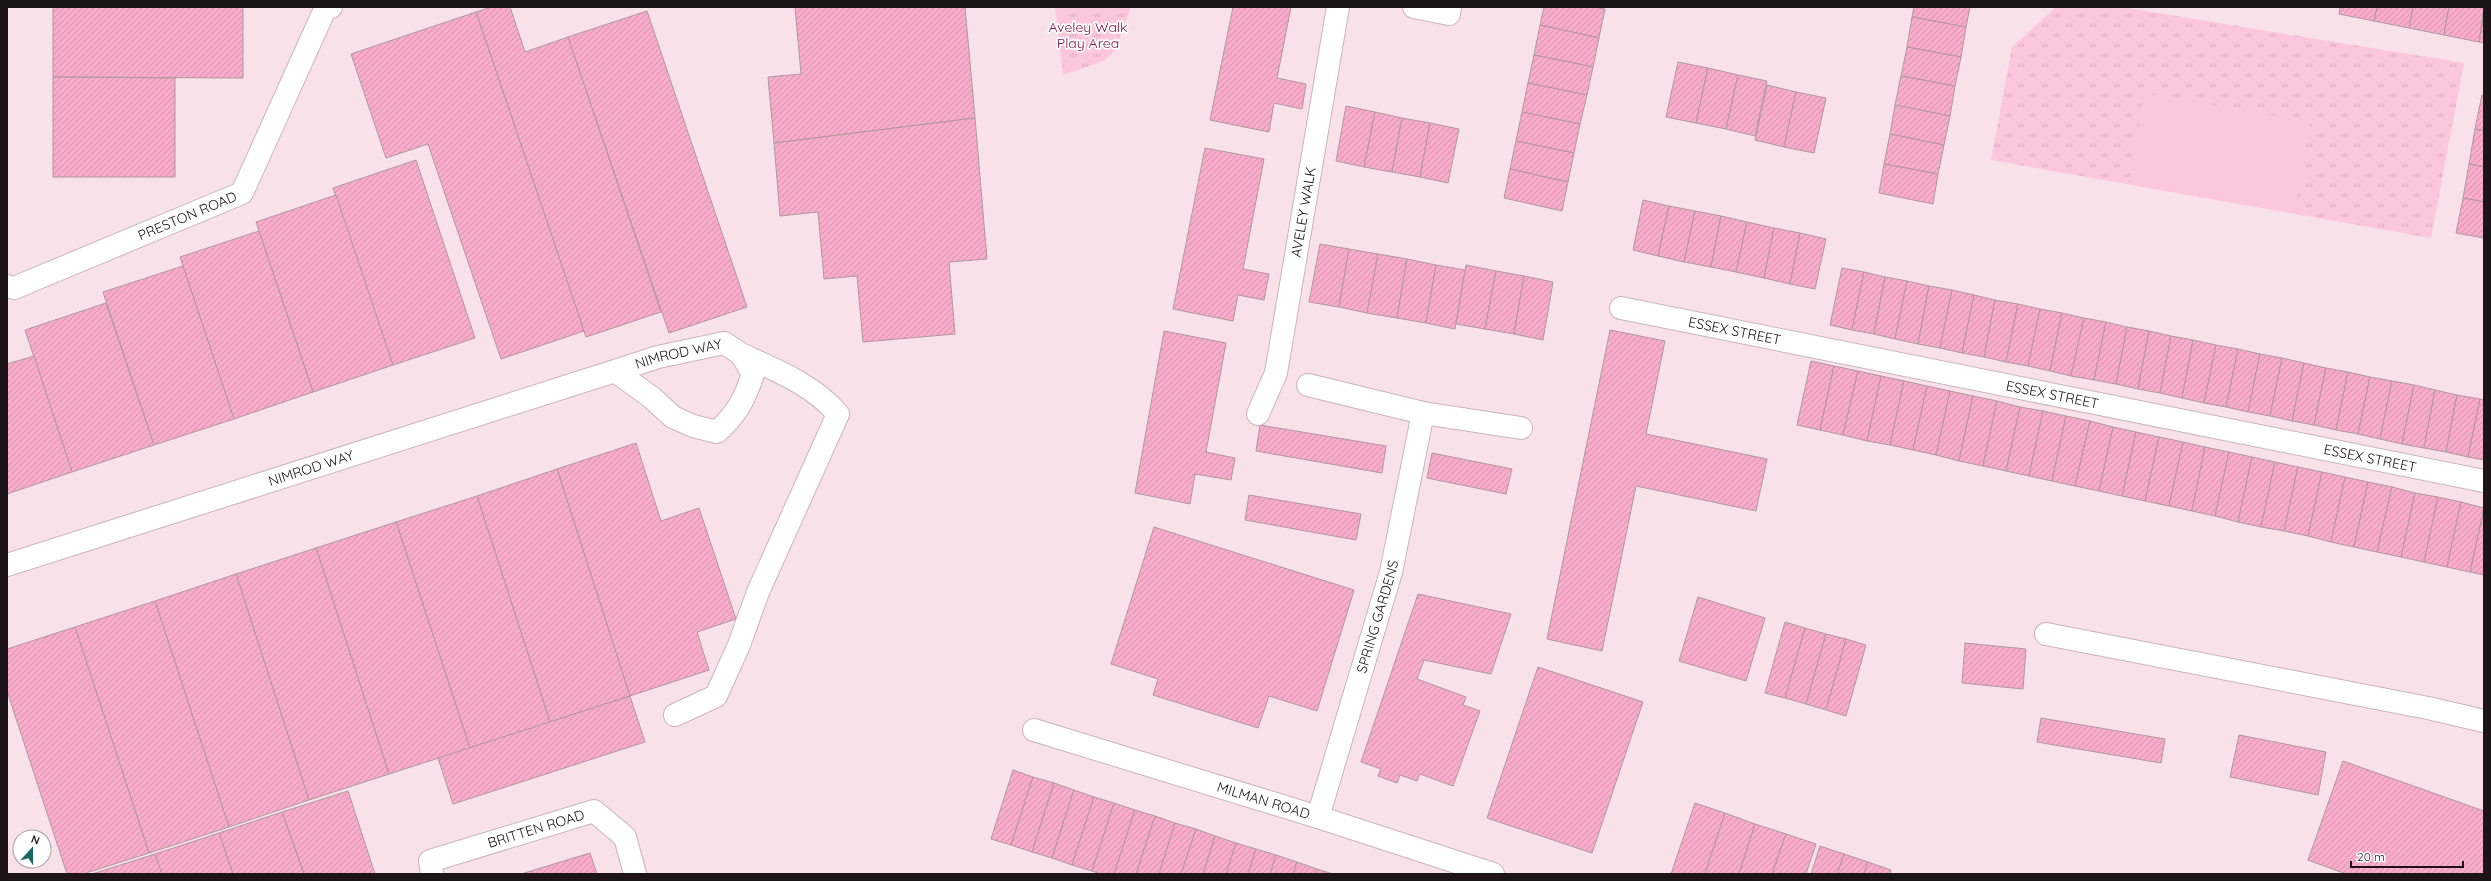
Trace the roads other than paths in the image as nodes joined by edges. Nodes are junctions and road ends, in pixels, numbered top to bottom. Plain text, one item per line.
1 (331, 7) edge
2 (1338, 7) edge
3 (1414, 7) edge
4 (1450, 7) edge
5 (7, 286) edge
6 (1621, 308) dead end
7 (741, 354) junction
8 (615, 370) junction
9 (1308, 385) dead end
10 (1423, 413) junction
11 (1258, 414) dead end
12 (1521, 428) dead end
13 (2484, 481) edge
14 (7, 565) edge
15 (2046, 634) dead end
16 (675, 715) dead end
17 (2484, 721) edge
18 (1034, 730) dead end
19 (1318, 817) junction
20 (632, 867) edge
21 (432, 874) edge
22 (1493, 874) edge

1 - 5 street, PRESTON ROAD
2 - 11 street, AVELEY WALK
3 - 4 street
6 - 13 street, ESSEX STREET
7 - 8 street, NIMROD WAY
7 - 8 street, NIMROD WAY
7 - 16 street
8 - 14 street, NIMROD WAY
9 - 10 street
10 - 12 street
10 - 19 street, SPRING GARDENS
15 - 17 street
18 - 19 street, MILMAN ROAD
19 - 22 street, MILMAN ROAD
20 - 21 street, BRITTEN ROAD

